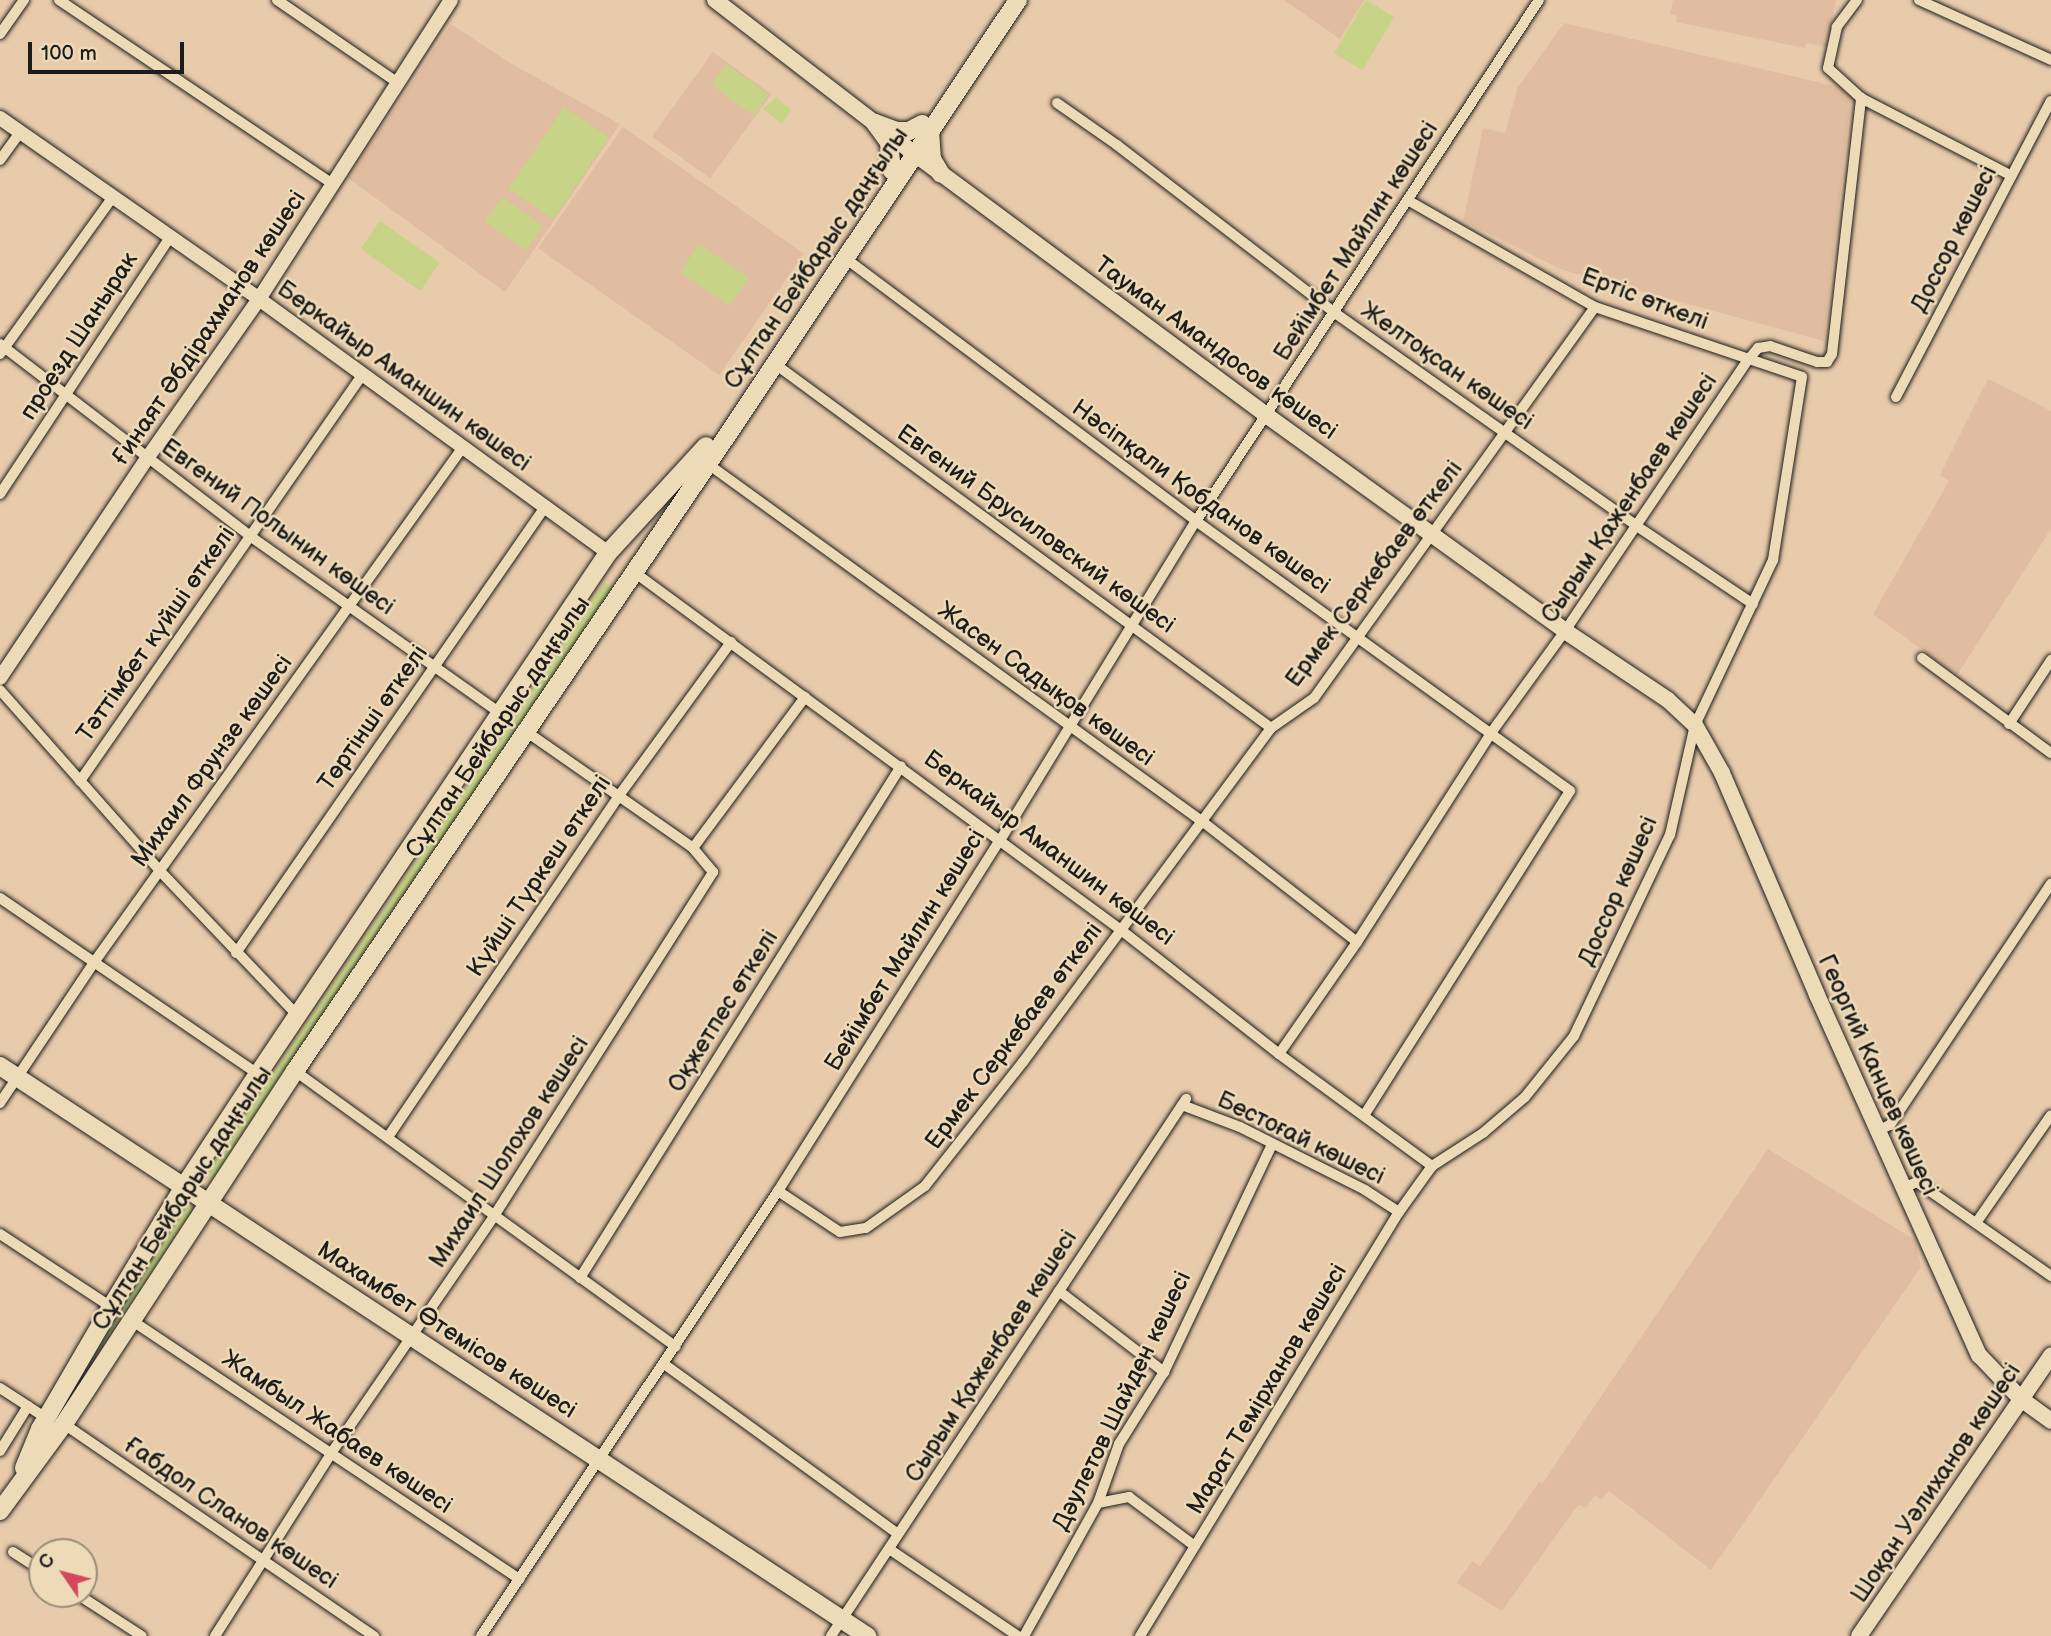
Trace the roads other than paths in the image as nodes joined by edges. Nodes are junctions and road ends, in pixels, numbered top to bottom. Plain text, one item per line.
1 (24, 0) edge
2 (59, 0) edge
3 (277, 0) edge
4 (451, 0) edge
5 (715, 0) edge
6 (1006, 0) edge
7 (1018, 0) edge
8 (1539, 0) edge
9 (1857, 0) edge
10 (1919, 0) edge
11 (0, 34) edge
12 (2051, 60) edge
13 (398, 83) junction
14 (1861, 98) junction
15 (2051, 101) edge
16 (1057, 103) dead end
17 (0, 117) edge
18 (875, 123) junction
19 (926, 127) junction
20 (20, 132) junction
21 (911, 151) junction
22 (0, 160) edge
23 (896, 173) junction
24 (942, 174) junction
25 (2010, 175) junction
26 (333, 184) junction
27 (111, 198) junction
28 (1409, 201) junction
29 (170, 237) junction
30 (845, 258) junction
31 (259, 299) junction
32 (1595, 307) junction
33 (1335, 313) junction
34 (2, 349) edge
35 (1748, 360) junction
36 (775, 363) junction
37 (363, 374) junction
38 (1802, 376) joint
39 (65, 394) junction
40 (1896, 397) dead end
41 (1266, 415) junction
42 (1504, 432) junction
43 (463, 447) junction
44 (148, 457) junction
45 (708, 464) junction
46 (0, 494) edge
47 (545, 507) junction
48 (1196, 521) junction
49 (1634, 525) junction
50 (628, 532) junction
51 (1433, 534) junction
52 (250, 536) junction
53 (649, 546) junction
54 (608, 553) junction
55 (634, 572) junction
56 (1754, 604) junction
57 (349, 606) junction
58 (1133, 625) junction
59 (1565, 631) junction
60 (1359, 638) junction
61 (731, 642) junction
62 (1922, 658) dead end
63 (2051, 660) edge
64 (435, 667) junction
65 (0, 678) edge
66 (0, 690) edge
67 (805, 697) junction
68 (501, 714) junction
69 (2009, 724) junction
70 (1695, 725) junction
71 (1068, 727) junction
72 (1271, 728) junction
73 (524, 730) junction
74 (1491, 733) junction
75 (2051, 753) edge
76 (901, 766) junction
77 (80, 780) junction
78 (618, 797) junction
79 (1203, 822) junction
80 (999, 842) junction
81 (693, 848) junction
82 (159, 870) junction
83 (2051, 884) edge
84 (0, 898) edge
85 (1121, 930) junction
86 (1357, 942) junction
87 (236, 953) junction
88 (95, 961) junction
89 (298, 1015) junction
90 (1279, 1054) junction
91 (0, 1066) edge
92 (295, 1071) junction
93 (258, 1074) junction
94 (17, 1077) junction
95 (0, 1102) edge
96 (1184, 1102) joint
97 (1364, 1115) junction
98 (2051, 1115) edge
99 (1877, 1131) junction
100 (388, 1137) junction
101 (1272, 1145) junction
102 (1432, 1166) junction
103 (185, 1185) junction
104 (1903, 1188) junction
105 (778, 1191) junction
106 (208, 1202) junction
107 (1399, 1212) junction
108 (494, 1216) junction
109 (1976, 1223) junction
110 (0, 1234) edge
111 (2051, 1276) edge
112 (580, 1278) junction
113 (1059, 1291) junction
114 (111, 1307) junction
115 (131, 1320) junction
116 (412, 1336) junction
117 (676, 1348) junction
118 (2051, 1356) edge
119 (664, 1364) junction
120 (1164, 1372) junction
121 (0, 1388) edge
122 (2021, 1399) junction
123 (28, 1406) junction
124 (46, 1418) junction
125 (2051, 1421) edge
126 (64, 1424) junction
127 (0, 1451) edge
128 (332, 1452) junction
129 (600, 1460) junction
130 (19, 1481) junction
131 (1098, 1503) junction
132 (0, 1511) edge
133 (898, 1534) junction
134 (1195, 1546) junction
135 (889, 1549) junction
136 (13, 1552) dead end
137 (262, 1560) junction
138 (28, 1562) edge
139 (519, 1579) junction
140 (98, 1607) edge
141 (842, 1620) junction
142 (142, 1636) edge
143 (215, 1636) edge
144 (374, 1636) edge
145 (481, 1636) edge
146 (831, 1636) edge
147 (867, 1636) edge
148 (1018, 1636) edge
149 (1024, 1636) edge
150 (1140, 1636) edge
151 (1859, 1636) edge

1 - 11 street
2 - 26 street
3 - 13 street
4 - 13 street, Ғинаят Әбдірахманов көшесі
5 - 18 main road, Тауман Амандосов көшесі
6 - 19 main road, Сұлтан Бейбарыс даңғылы
7 - 19 main road, Сұлтан Бейбарыс даңғылы
8 - 28 street, Бейімбет Майлин көшесі
9 - 14 street
10 - 12 street
13 - 26 street, Ғинаят Әбдірахманов көшесі
14 - 25 street
14 - 35 street, Сырым Қаженбаев көшесі
15 - 25 street, Доссор көшесі
16 - 33 street, Желтоқсан көшесі
17 - 20 street, Беркайыр Аманшин көшесі
18 - 19 main road
18 - 21 main road, Тауман Амандосов көшесі
18 - 23 main road
19 - 21 main road, Сұлтан Бейбарыс даңғылы
19 - 24 main road
20 - 22 street
20 - 27 street, Беркайыр Аманшин көшесі
21 - 23 main road, Сұлтан Бейбарыс даңғылы
21 - 24 main road, Тауман Амандосов көшесі
23 - 24 main road
23 - 30 main road, Сұлтан Бейбарыс даңғылы
23 - 50 main road, Сұлтан Бейбарыс даңғылы
24 - 41 main road, Тауман Амандосов көшесі
25 - 40 street, Доссор көшесі
26 - 31 street, Ғинаят Әбдірахманов көшесі
27 - 29 street, Беркайыр Аманшин көшесі
27 - 34 street
28 - 32 street, Ертіс өткелі
28 - 33 street, Бейімбет Майлин көшесі
29 - 31 street, Беркайыр Аманшин көшесі
29 - 39 street, проезд Шанырак
30 - 36 main road, Сұлтан Бейбарыс даңғылы
30 - 48 street, Нәсіпқали Қобданов көшесі
31 - 37 street, Беркайыр Аманшин көшесі
31 - 44 street, Ғинаят Әбдірахманов көшесі
32 - 35 street, Ертіс өткелі
32 - 42 street, Ермек Серкебаев өткелі
33 - 41 street, Бейімбет Майлин көшесі
33 - 42 street, Желтоқсан көшесі
34 - 39 street, Евгений Полынин көшесі
35 - 38 street, Ертіс өткелі
35 - 49 street, Сырым Қаженбаев көшесі
36 - 45 main road, Сұлтан Бейбарыс даңғылы
36 - 58 street, Евгений Брусиловский көшесі
37 - 43 street, Беркайыр Аманшин көшесі
37 - 52 street, Тәттімбет күйші өткелі
38 - 56 street, Доссор көшесі
39 - 44 street, Евгений Полынин көшесі
39 - 46 street, проезд Шанырак
41 - 48 street, Бейімбет Майлин көшесі
41 - 51 main road, Тауман Амандосов көшесі
42 - 49 street, Желтоқсан көшесі
42 - 51 street, Ермек Серкебаев өткелі
43 - 47 street, Беркайыр Аманшин көшесі
43 - 57 street, Михаил Фрунзе көшесі
44 - 52 street, Евгений Полынин көшесі
44 - 65 street, Ғинаят Әбдірахманов көшесі
45 - 53 main road, Сұлтан Бейбарыс даңғылы
45 - 71 street, Жасен Садықов көшесі
47 - 54 street, Беркайыр Аманшин көшесі
47 - 64 street, Төртінші өткелі
48 - 58 street, Бейімбет Майлин көшесі
48 - 60 street, Нәсіпқали Қобданов көшесі
49 - 56 street, Желтоқсан көшесі
49 - 59 street, Сырым Қаженбаев көшесі
50 - 53 main road
50 - 54 main road, Сұлтан Бейбарыс даңғылы
51 - 59 main road, Тауман Амандосов көшесі
51 - 60 street, Ермек Серкебаев өткелі
52 - 57 street, Евгений Полынин көшесі
52 - 77 street, Тәттімбет күйші өткелі
53 - 55 main road, Сұлтан Бейбарыс даңғылы
54 - 68 main road, Сұлтан Бейбарыс даңғылы
55 - 61 street, Беркайыр Аманшин көшесі
55 - 73 main road, Сұлтан Бейбарыс даңғылы
56 - 70 street, Доссор көшесі
57 - 64 street, Евгений Полынин көшесі
57 - 82 street, Михаил Фрунзе көшесі
58 - 71 street, Бейімбет Майлин көшесі
58 - 72 street, Евгений Брусиловский көшесі
59 - 70 main road, Тауман Амандосов көшесі
59 - 74 street, Сырым Қаженбаев көшесі
60 - 72 street, Ермек Серкебаев өткелі
60 - 74 street, Нәсіпқали Қобданов көшесі
61 - 67 street, Беркайыр Аманшин көшесі
61 - 78 street, Күйші Түркеш өткелі
62 - 69 street
63 - 69 street
64 - 68 street, Евгений Полынин көшесі
64 - 87 street, Төртінші өткелі
66 - 77 street
67 - 76 street, Беркайыр Аманшин көшесі
67 - 81 street
68 - 89 main road, Сұлтан Бейбарыс даңғылы
69 - 75 street
70 - 99 main road, Георгий Канцев көшесі
70 - 102 street, Доссор көшесі
71 - 79 street, Жасен Садықов көшесі
71 - 80 street, Бейімбет Майлин көшесі
72 - 79 street, Ермек Серкебаев өткелі
73 - 78 street
73 - 92 main road, Сұлтан Бейбарыс даңғылы
74 - 86 street, Сырым Қаженбаев көшесі
74 - 97 street, Нәсіпқали Қобданов көшесі
76 - 80 street, Беркайыр Аманшин көшесі
76 - 112 street, Оқжетпес өткелі
77 - 82 street
78 - 81 street
78 - 100 street, Күйші Түркеш өткелі
79 - 85 street, Ермек Серкебаев өткелі
79 - 86 street, Жасен Садықов көшесі
80 - 85 street, Беркайыр Аманшин көшесі
80 - 105 street, Бейімбет Майлин көшесі
81 - 108 street, Михаил Шолохов көшесі
82 - 87 street
82 - 88 street, Михаил Фрунзе көшесі
83 - 99 street
84 - 88 street
85 - 90 street, Беркайыр Аманшин көшесі
85 - 105 street, Ермек Серкебаев өткелі
86 - 90 street, Сырым Қаженбаев көшесі
87 - 89 street
88 - 93 street
88 - 94 street, Михаил Фрунзе көшесі
89 - 93 main road, Сұлтан Бейбарыс даңғылы
90 - 97 street, Беркайыр Аманшин көшесі
91 - 94 main road, Махамбет Өтемісов көшесі
92 - 100 street
92 - 106 main road, Сұлтан Бейбарыс даңғылы
93 - 103 main road, Сұлтан Бейбарыс даңғылы
94 - 95 street, Михаил Фрунзе көшесі
94 - 103 main road, Махамбет Өтемісов көшесі
96 - 101 street, Бестоғай көшесі
96 - 113 street, Сырым Қаженбаев көшесі
97 - 102 street, Беркайыр Аманшин көшесі
98 - 109 street
99 - 104 main road, Георгий Канцев көшесі
100 - 108 street
101 - 107 street, Бестоғай көшесі
101 - 120 street, Дәулетов Шайден көшесі
102 - 107 street, Марат Темірханов көшесі
103 - 106 main road, Махамбет Өтемісов көшесі
103 - 114 main road, Сұлтан Бейбарыс даңғылы
104 - 109 street
104 - 122 main road, Георгий Канцев көшесі
105 - 117 street, Бейімбет Майлин көшесі
106 - 115 main road, Сұлтан Бейбарыс даңғылы
106 - 116 main road, Махамбет Өтемісов көшесі
107 - 134 street, Марат Темірханов көшесі
108 - 112 street
108 - 116 street, Михаил Шолохов көшесі
109 - 111 street
110 - 114 street
112 - 117 street
113 - 120 street
113 - 133 street, Сырым Қаженбаев көшесі
114 - 124 main road, Сұлтан Бейбарыс даңғылы
115 - 126 main road, Сұлтан Бейбарыс даңғылы
115 - 128 street, Жамбыл Жабаев көшесі
116 - 128 street, Михаил Шолохов көшесі
116 - 129 main road, Махамбет Өтемісов көшесі
117 - 119 street, Бейімбет Майлин көшесі
118 - 122 main road, Шоқан Уәлиханов көшесі
119 - 129 street, Бейімбет Майлин көшесі
119 - 133 street
120 - 131 street, Дәулетов Шайден көшесі
121 - 123 street
122 - 125 main road, Георгий Канцев көшесі
122 - 151 main road, Шоқан Уәлиханов көшесі
123 - 124 street
123 - 127 street
124 - 130 main road, Сұлтан Бейбарыс даңғылы
126 - 130 main road, Сұлтан Бейбарыс даңғылы
126 - 137 street, Ғабдол Сланов көшесі
128 - 137 street, Михаил Шолохов көшесі
128 - 139 street, Жамбыл Жабаев көшесі
129 - 139 street, Бейімбет Майлин көшесі
129 - 141 main road, Махамбет Өтемісов көшесі
130 - 132 main road, Сұлтан Бейбарыс даңғылы
131 - 134 street
131 - 149 street, Дәулетов Шайден көшесі
133 - 135 street, Сырым Қаженбаев көшесі
134 - 150 street, Марат Темірханов көшесі
135 - 141 street, Сырым Қаженбаев көшесі
135 - 148 street
136 - 138 street
137 - 143 street, Михаил Шолохов көшесі
137 - 144 street, Ғабдол Сланов көшесі
139 - 145 street, Бейімбет Майлин көшесі
140 - 142 street
141 - 146 street, Сырым Қаженбаев көшесі
141 - 147 main road, Махамбет Өтемісов көшесі

